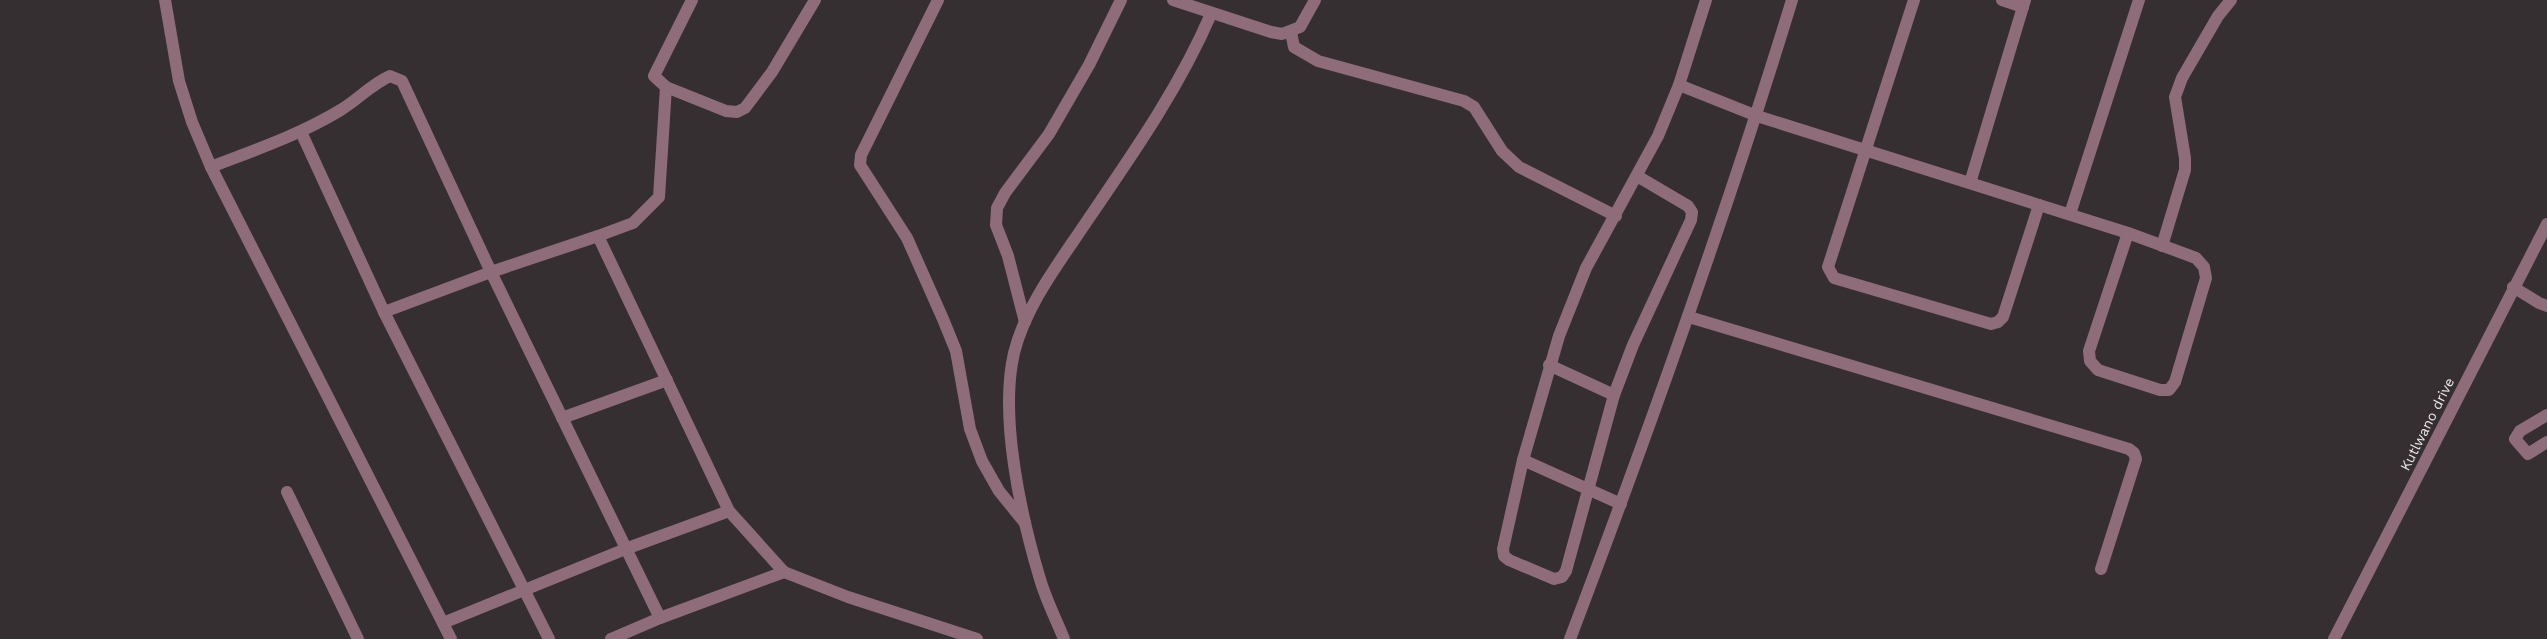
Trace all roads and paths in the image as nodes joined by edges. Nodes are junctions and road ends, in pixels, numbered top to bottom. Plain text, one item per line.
1 (165, 0) edge
2 (692, 0) edge
3 (815, 0) edge
4 (938, 0) edge
5 (1121, 0) edge
6 (1173, 0) edge
7 (1314, 0) edge
8 (1706, 0) edge
9 (1792, 0) edge
10 (1914, 0) edge
11 (2002, 0) edge
12 (2139, 0) edge
13 (2231, 0) edge
14 (1189, 2) edge
15 (2024, 3) edge
16 (1211, 14) junction
17 (1291, 32) junction
18 (1680, 85) junction
19 (666, 87) junction
20 (1757, 116) junction
21 (301, 132) junction
22 (1865, 152) junction
23 (211, 167) junction
24 (1637, 176) junction
25 (1970, 183) junction
26 (2039, 205) junction
27 (2070, 214) junction
28 (1616, 216) junction
29 (2547, 224) edge
30 (2128, 233) junction
31 (598, 236) junction
32 (2162, 246) junction
33 (491, 272) junction
34 (2513, 288) junction
35 (2547, 306) edge
36 (384, 312) junction
37 (1689, 317) junction
38 (1025, 322) junction
39 (1549, 365) junction
40 (667, 380) junction
41 (1614, 395) junction
42 (2547, 415) edge
43 (562, 418) junction
44 (2547, 442) edge
45 (1523, 460) junction
46 (1589, 489) junction
47 (287, 492) dead end
48 (1621, 504) junction
49 (730, 511) junction
50 (1027, 524) junction
51 (628, 548) junction
52 (2102, 569) dead end
53 (784, 572) junction
54 (525, 589) junction
55 (660, 618) junction
56 (444, 623) junction
57 (358, 639) edge
58 (451, 639) edge
59 (549, 639) edge
60 (610, 639) edge
61 (977, 639) edge
62 (1064, 639) edge
63 (1570, 639) edge
64 (2334, 639) edge

1 - 23 street
2 - 19 street
3 - 19 street
4 - 50 street
5 - 38 street
6 - 14 street
7 - 17 street
8 - 18 street
9 - 20 street
10 - 22 street
11 - 15 street
12 - 27 street
13 - 32 street
14 - 16 street
15 - 25 street
16 - 17 street
16 - 38 street
17 - 28 street
18 - 20 street
18 - 24 street
19 - 31 street
20 - 22 street
20 - 37 street
21 - 23 street
21 - 33 street
21 - 36 street
22 - 25 street
22 - 26 street
23 - 56 street
24 - 28 street
24 - 41 street
25 - 26 street
26 - 27 street
27 - 30 street
28 - 39 street
29 - 34 street, Kutlwano drive
30 - 32 street
30 - 32 street
31 - 33 street
31 - 40 street
33 - 36 street
33 - 43 street
34 - 35 street
34 - 64 street, Kutlwano drive
36 - 54 street
37 - 48 street
37 - 52 street
38 - 50 street
39 - 41 street
39 - 45 street
40 - 43 street
40 - 49 street
41 - 46 street
42 - 44 street
43 - 51 street
45 - 46 street
45 - 46 street
46 - 48 street
47 - 57 street
48 - 63 street
49 - 51 street
49 - 53 street
50 - 62 street
51 - 54 street
51 - 55 street
53 - 55 street
53 - 61 street
54 - 56 street
54 - 59 street
55 - 60 street
56 - 58 street

